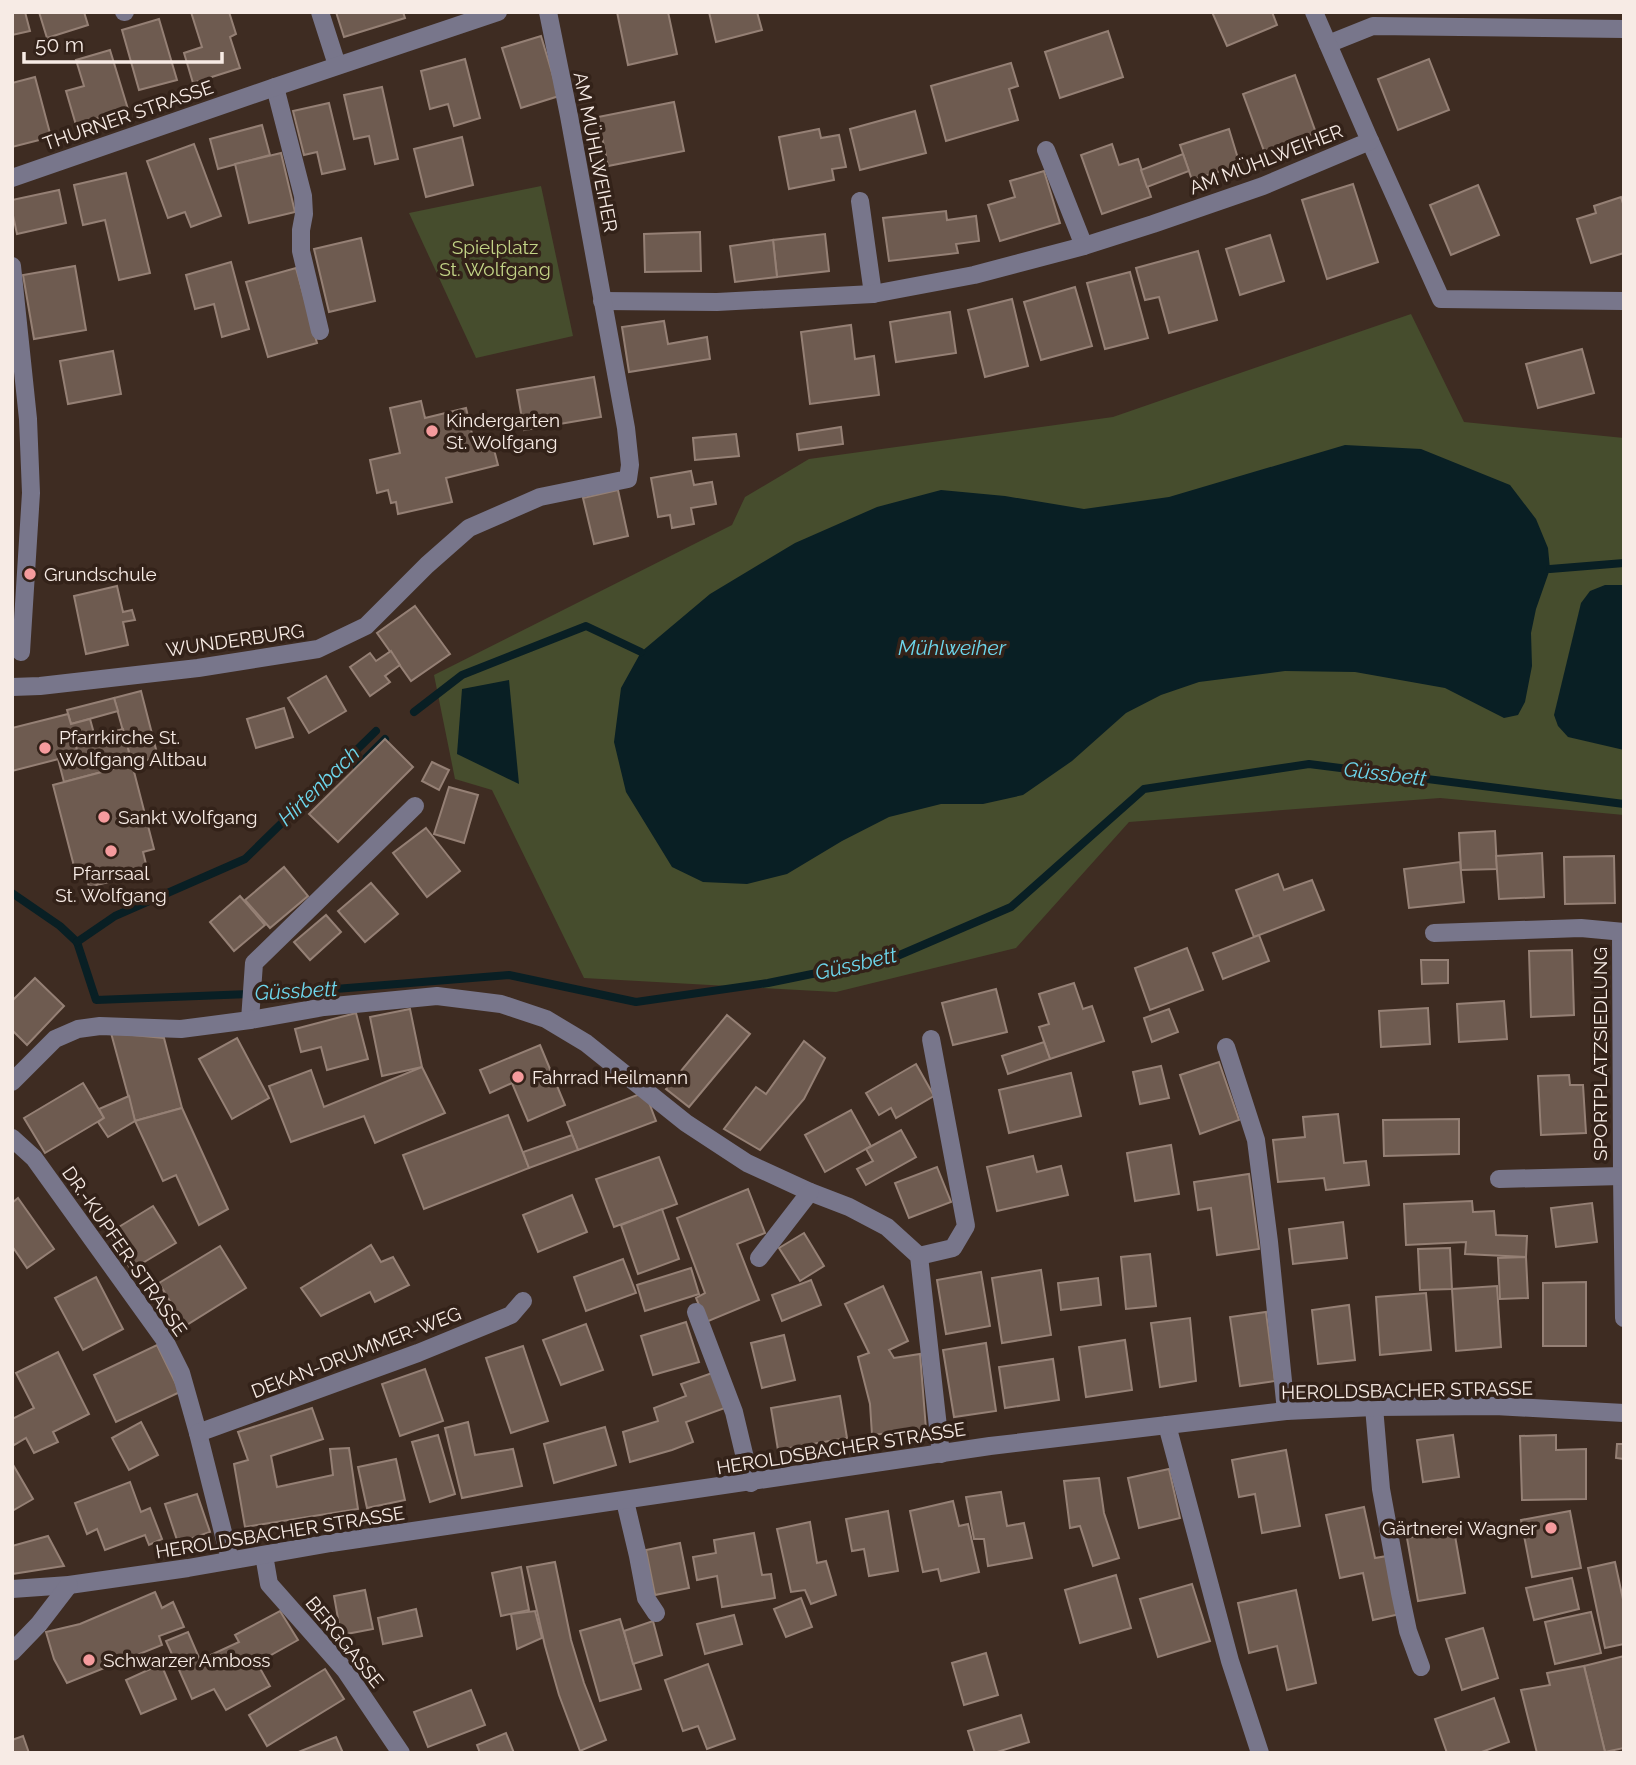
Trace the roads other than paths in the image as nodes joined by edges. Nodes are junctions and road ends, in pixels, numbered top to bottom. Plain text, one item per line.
1 (320, 12) edge
2 (498, 12) edge
3 (548, 12) edge
4 (1314, 12) edge
5 (1624, 29) edge
6 (1328, 44) junction
7 (337, 65) junction
8 (275, 87) junction
9 (1370, 141) junction
10 (1046, 149) dead end
11 (12, 178) edge
12 (860, 201) dead end
13 (1084, 246) junction
14 (12, 266) edge
15 (873, 294) junction
16 (602, 301) junction
17 (1624, 301) edge
18 (320, 331) dead end
19 (540, 497) joint
20 (20, 652) dead end
21 (12, 687) edge
22 (415, 806) dead end
23 (1623, 932) edge
24 (1434, 933) dead end
25 (250, 1020) junction
26 (931, 1039) dead end
27 (1226, 1047) dead end
28 (12, 1082) edge
29 (12, 1138) edge
30 (1622, 1176) junction
31 (1499, 1179) dead end
32 (810, 1192) junction
33 (919, 1256) junction
34 (759, 1258) dead end
35 (1623, 1278) edge
36 (523, 1301) dead end
37 (696, 1312) dead end
38 (1624, 1318) edge
39 (1374, 1407) junction
40 (1286, 1411) junction
41 (1624, 1413) edge
42 (1167, 1424) junction
43 (198, 1433) junction
44 (941, 1454) junction
45 (751, 1483) junction
46 (625, 1502) junction
47 (264, 1555) junction
48 (230, 1560) junction
49 (69, 1586) junction
50 (12, 1589) edge
51 (656, 1613) dead end
52 (12, 1652) edge
53 (1421, 1667) dead end
54 (401, 1753) edge
55 (1260, 1753) edge

1 - 7 street
2 - 7 street, THURNER STRASSE
3 - 16 street, AM MÜHLWEIHER
4 - 6 street, AM MÜHLWEIHER
5 - 6 street
6 - 9 street, AM MÜHLWEIHER
7 - 8 street, THURNER STRASSE
8 - 11 street, THURNER STRASSE
8 - 18 street
9 - 13 street, AM MÜHLWEIHER
9 - 17 street
10 - 13 street
12 - 15 street
13 - 15 street, AM MÜHLWEIHER
14 - 20 street
15 - 16 street, AM MÜHLWEIHER
16 - 19 street, AM MÜHLWEIHER
19 - 21 street, WUNDERBURG
22 - 25 street
23 - 24 street, SPORTPLATZSIEDLUNG
23 - 30 street, SPORTPLATZSIEDLUNG
25 - 28 street
25 - 32 street
26 - 33 street
27 - 40 street
29 - 43 street, DR.-KUPFER-STRASSE
30 - 31 street, SPORTPLATZSIEDLUNG
30 - 35 street, SPORTPLATZSIEDLUNG
32 - 33 street
32 - 34 street
33 - 44 street
35 - 38 street, SPORTPLATZSIEDLUNG
36 - 43 street, DEKAN-DRUMMER-WEG
37 - 45 street
39 - 40 street, HEROLDSBACHER STRASSE
39 - 41 street, HEROLDSBACHER STRASSE
39 - 53 street
40 - 42 street, HEROLDSBACHER STRASSE
42 - 44 street, HEROLDSBACHER STRASSE
42 - 55 street
43 - 48 street, DR.-KUPFER-STRASSE
44 - 45 street, HEROLDSBACHER STRASSE
45 - 46 street, HEROLDSBACHER STRASSE
46 - 47 street, HEROLDSBACHER STRASSE
46 - 51 street
47 - 48 street, HEROLDSBACHER STRASSE
47 - 54 street, BERGGASSE
48 - 49 street, HEROLDSBACHER STRASSE
49 - 50 street, HEROLDSBACHER STRASSE
49 - 52 street

